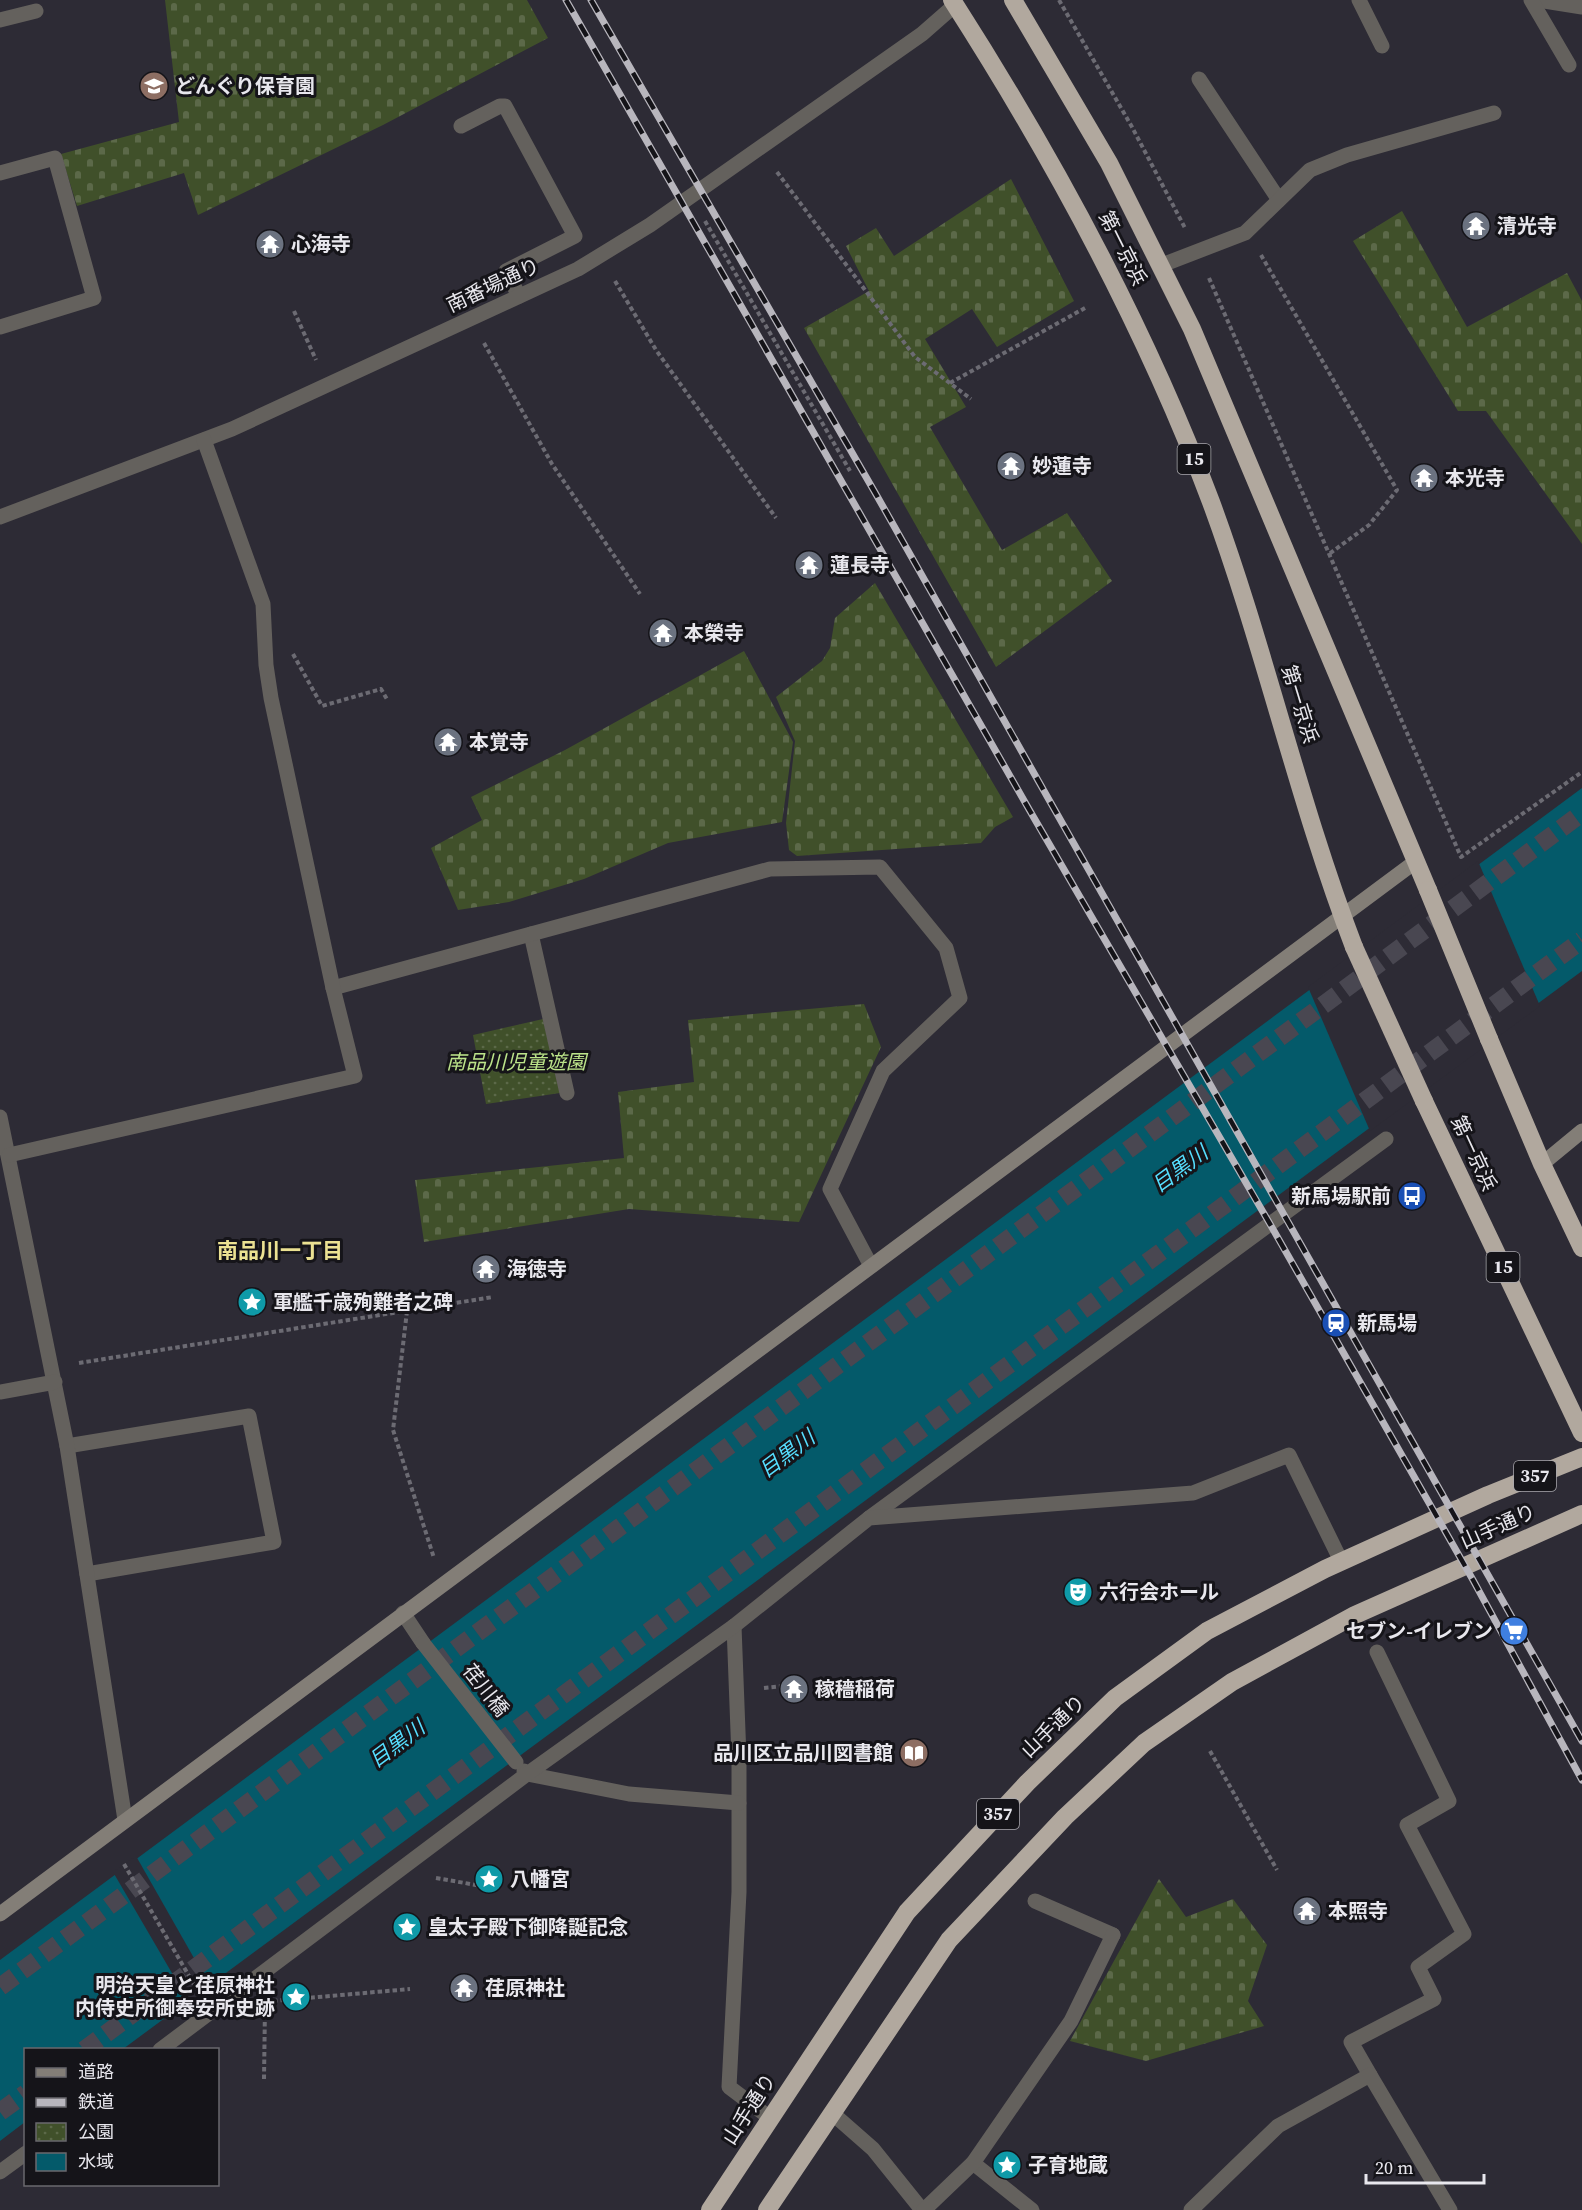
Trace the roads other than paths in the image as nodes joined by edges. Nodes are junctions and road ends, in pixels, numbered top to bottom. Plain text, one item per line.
1 (1012, 0) edge
2 (1359, 0) edge
3 (1531, 0) edge
4 (1538, 0) edge
5 (956, 2) edge
6 (1582, 7) edge
7 (36, 10) dead end
8 (0, 20) edge
9 (1382, 46) dead end
10 (1569, 65) dead end
11 (1199, 79) dead end
12 (1494, 113) dead end
13 (461, 126) dead end
14 (0, 173) edge
15 (1278, 200) junction
16 (1162, 265) junction
17 (519, 296) junction
18 (0, 327) edge
19 (204, 440) junction
20 (0, 517) edge
21 (1415, 862) junction
22 (1341, 914) junction
23 (531, 934) junction
24 (333, 988) junction
25 (567, 1093) dead end
26 (0, 1117) edge
27 (1582, 1131) edge
28 (1386, 1139) dead end
29 (9, 1155) junction
30 (1542, 1164) junction
31 (1582, 1248) edge
32 (871, 1266) junction
33 (53, 1375) junction
34 (0, 1392) edge
35 (1582, 1433) edge
36 (67, 1446) junction
37 (1582, 1457) edge
38 (1582, 1514) edge
39 (869, 1518) junction
40 (1341, 1562) junction
41 (87, 1574) junction
42 (404, 1613) junction
43 (734, 1626) junction
44 (1377, 1652) dead end
45 (527, 1774) junction
46 (739, 1803) junction
47 (125, 1820) junction
48 (1035, 1901) dead end
49 (0, 1914) edge
50 (161, 2048) edge
51 (1370, 2075) junction
52 (832, 2113) junction
53 (770, 2118) junction
54 (24, 2154) edge
55 (973, 2163) junction
56 (0, 2172) edge
57 (710, 2210) edge
58 (767, 2210) edge
59 (923, 2210) edge
60 (1032, 2210) edge
61 (1191, 2210) edge
62 (1450, 2210) edge

1 - 16 highway, 第一京浜 / 15
2 - 9 street
3 - 10 street
4 - 6 street
5 - 17 street, 南番場通り
5 - 22 highway, 第一京浜 / 15
7 - 8 street
11 - 15 street
12 - 15 street
13 - 17 street
14 - 18 street
15 - 16 street
16 - 21 highway, 第一京浜 / 15
17 - 19 street, 南番場通り
19 - 20 street, 南番場通り
19 - 24 street
21 - 22 street
21 - 30 highway, 第一京浜 / 15, bridge
22 - 32 street
22 - 35 highway, 第一京浜 / 15, bridge
23 - 24 street
23 - 25 street
23 - 32 street
24 - 29 street
26 - 29 street
27 - 30 street
28 - 39 street
29 - 33 street
30 - 31 highway, 第一京浜 / 15
32 - 42 street
33 - 34 street
33 - 36 street
36 - 41 street
36 - 41 street
37 - 40 highway, 山手通り / 357
38 - 52 highway, 山手通り / 357
39 - 40 street
39 - 43 street
40 - 53 highway, 山手通り / 357
41 - 47 street
42 - 45 street, 荏川橋, bridge
42 - 47 street
43 - 45 street
43 - 46 street
44 - 51 street
45 - 46 street
45 - 50 street
46 - 53 street
47 - 49 street
48 - 55 street
51 - 61 street
51 - 62 street
52 - 58 highway, 山手通り / 357
52 - 59 street
53 - 57 highway, 山手通り / 357
54 - 56 street
55 - 59 street
55 - 60 street

